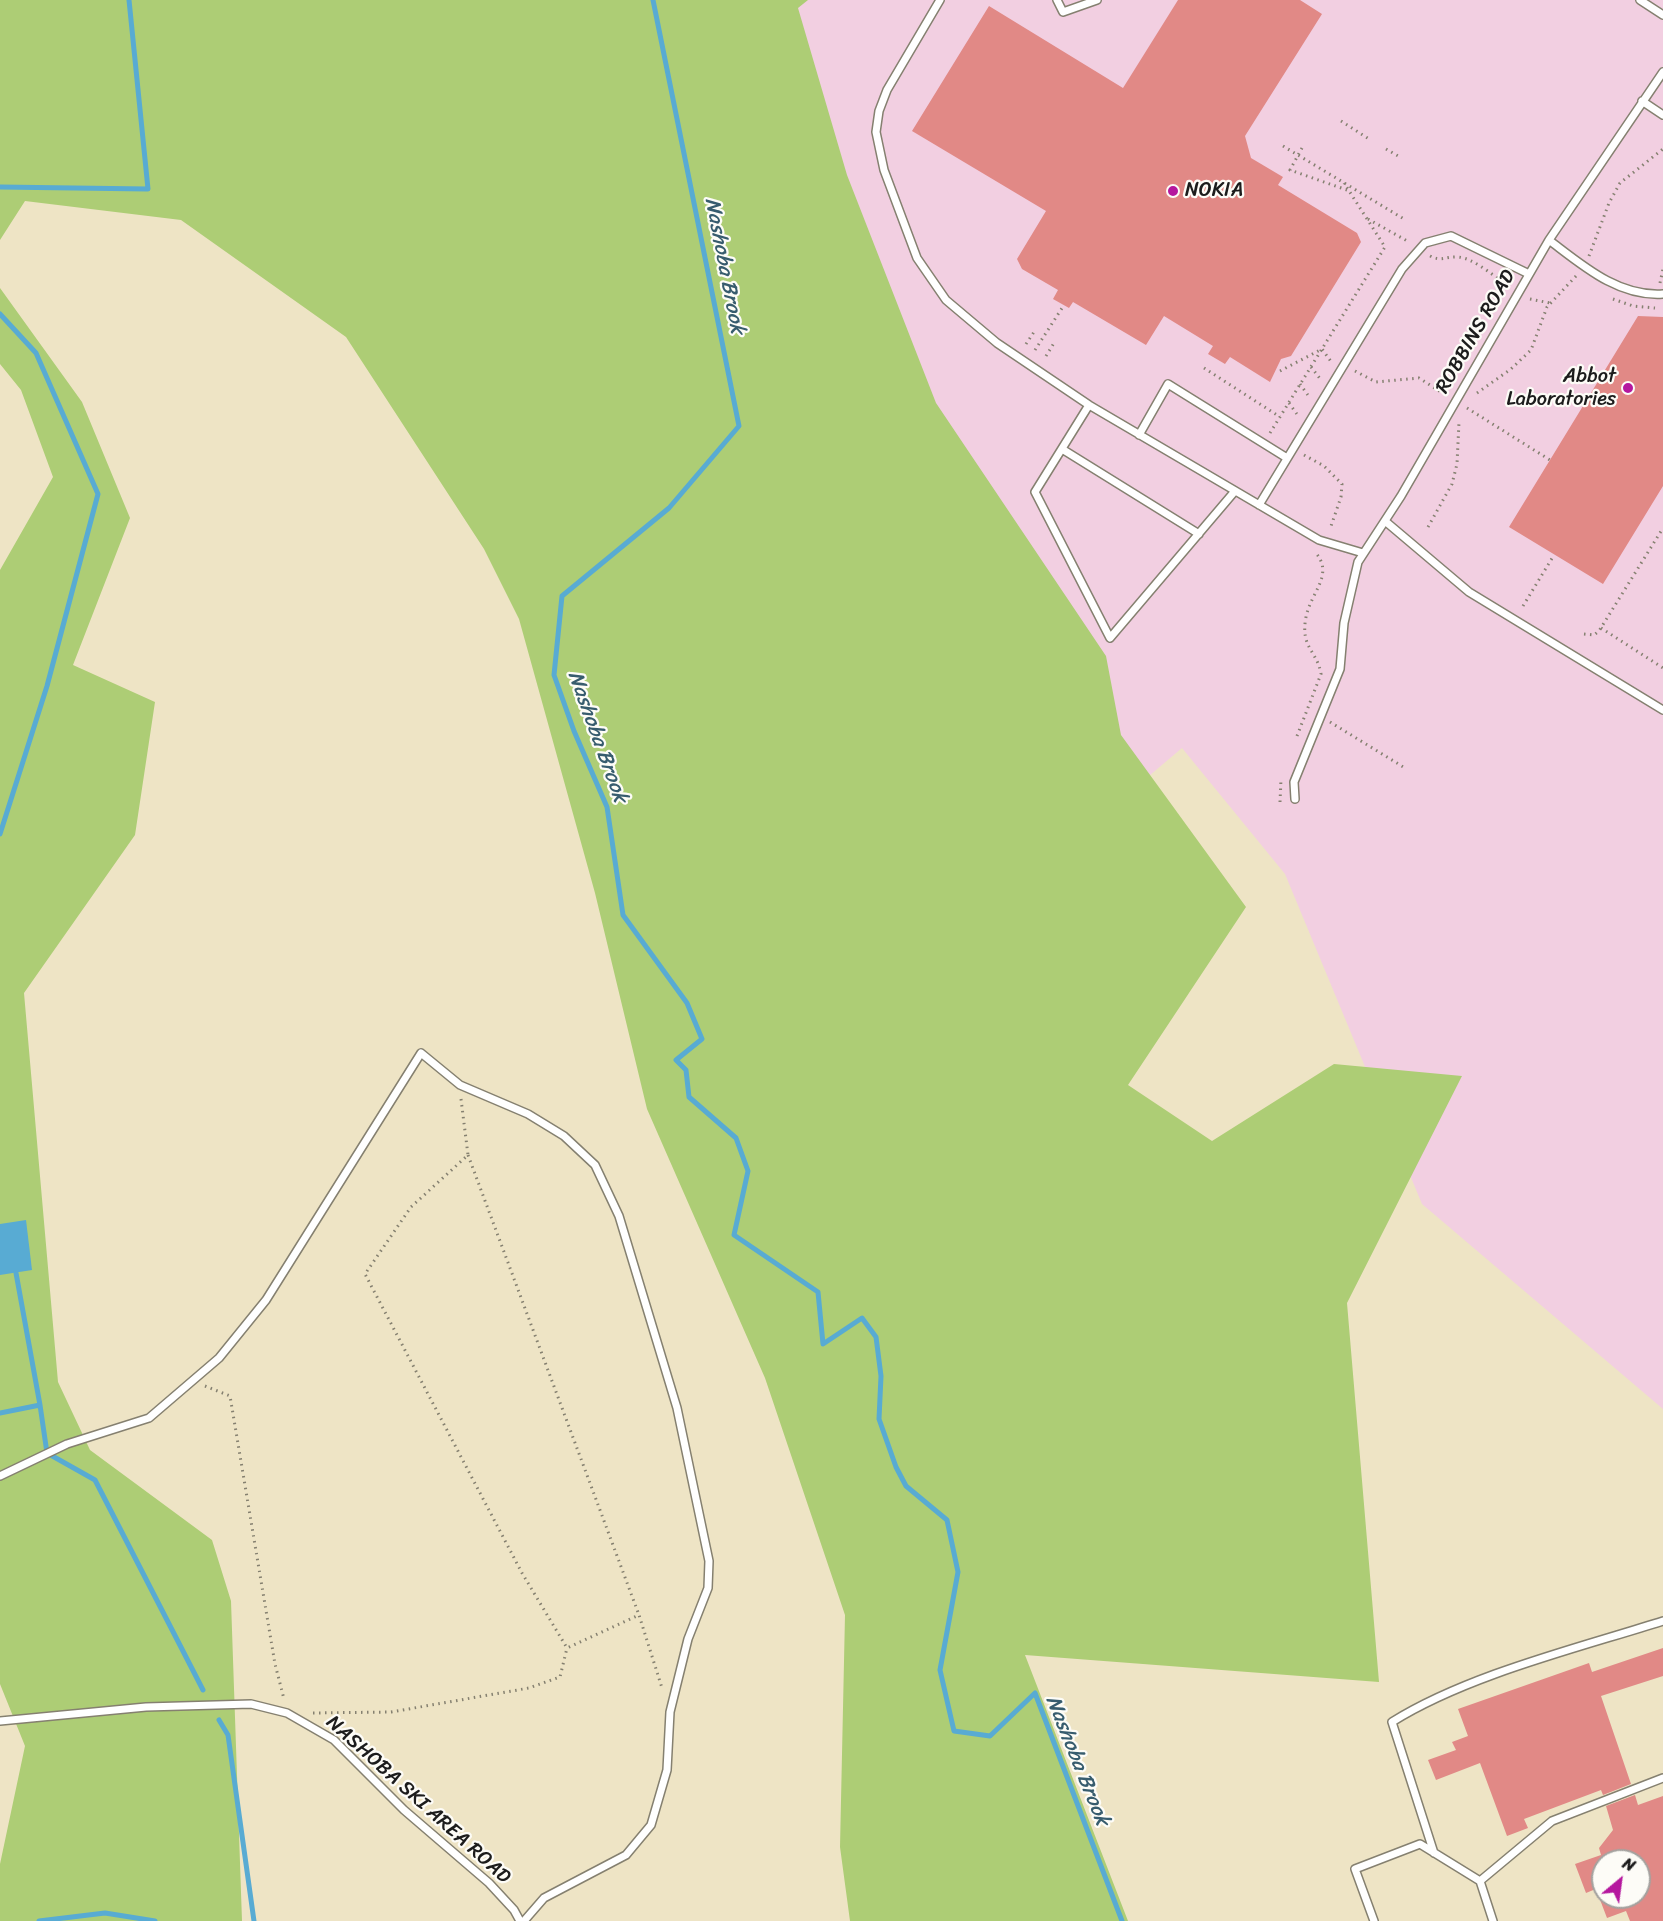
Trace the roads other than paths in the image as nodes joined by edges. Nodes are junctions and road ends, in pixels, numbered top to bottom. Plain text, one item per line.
1 (940, 0) edge
2 (1057, 0) edge
3 (1097, 0) edge
4 (1640, 0) edge
5 (1663, 15) edge
6 (1663, 72) edge
7 (1642, 101) junction
8 (1663, 115) edge
9 (1549, 240) junction
10 (1529, 274) junction
11 (1663, 294) edge
12 (1089, 405) junction
13 (1139, 435) junction
14 (1062, 448) junction
15 (1287, 458) junction
16 (1235, 491) junction
17 (1258, 505) junction
18 (1385, 521) junction
19 (1199, 534) junction
20 (1364, 553) junction
21 (1663, 710) edge
22 (1295, 800) dead end
23 (0, 1476) edge
24 (1663, 1621) edge
25 (0, 1721) edge
26 (1663, 1778) edge
27 (1434, 1853) junction
28 (1480, 1881) junction
29 (522, 1921) edge
30 (1374, 1921) edge
31 (1494, 1921) edge

1 - 12 lane
2 - 3 lane
4 - 5 lane
6 - 7 lane, ROBBINS ROAD
7 - 8 lane
7 - 9 lane, ROBBINS ROAD
9 - 10 lane, ROBBINS ROAD
9 - 11 lane
10 - 15 lane
10 - 18 lane, ROBBINS ROAD
12 - 13 lane
12 - 14 lane
13 - 15 lane
13 - 16 lane
14 - 19 lane
14 - 19 lane
15 - 17 lane
16 - 17 lane
16 - 19 lane
17 - 20 lane
18 - 20 lane, ROBBINS ROAD
18 - 21 lane
20 - 22 lane, ROBBINS ROAD
23 - 29 lane
24 - 27 lane
25 - 29 lane, NASHOBA SKI AREA ROAD
26 - 28 lane
27 - 28 lane
27 - 30 lane
28 - 31 lane

